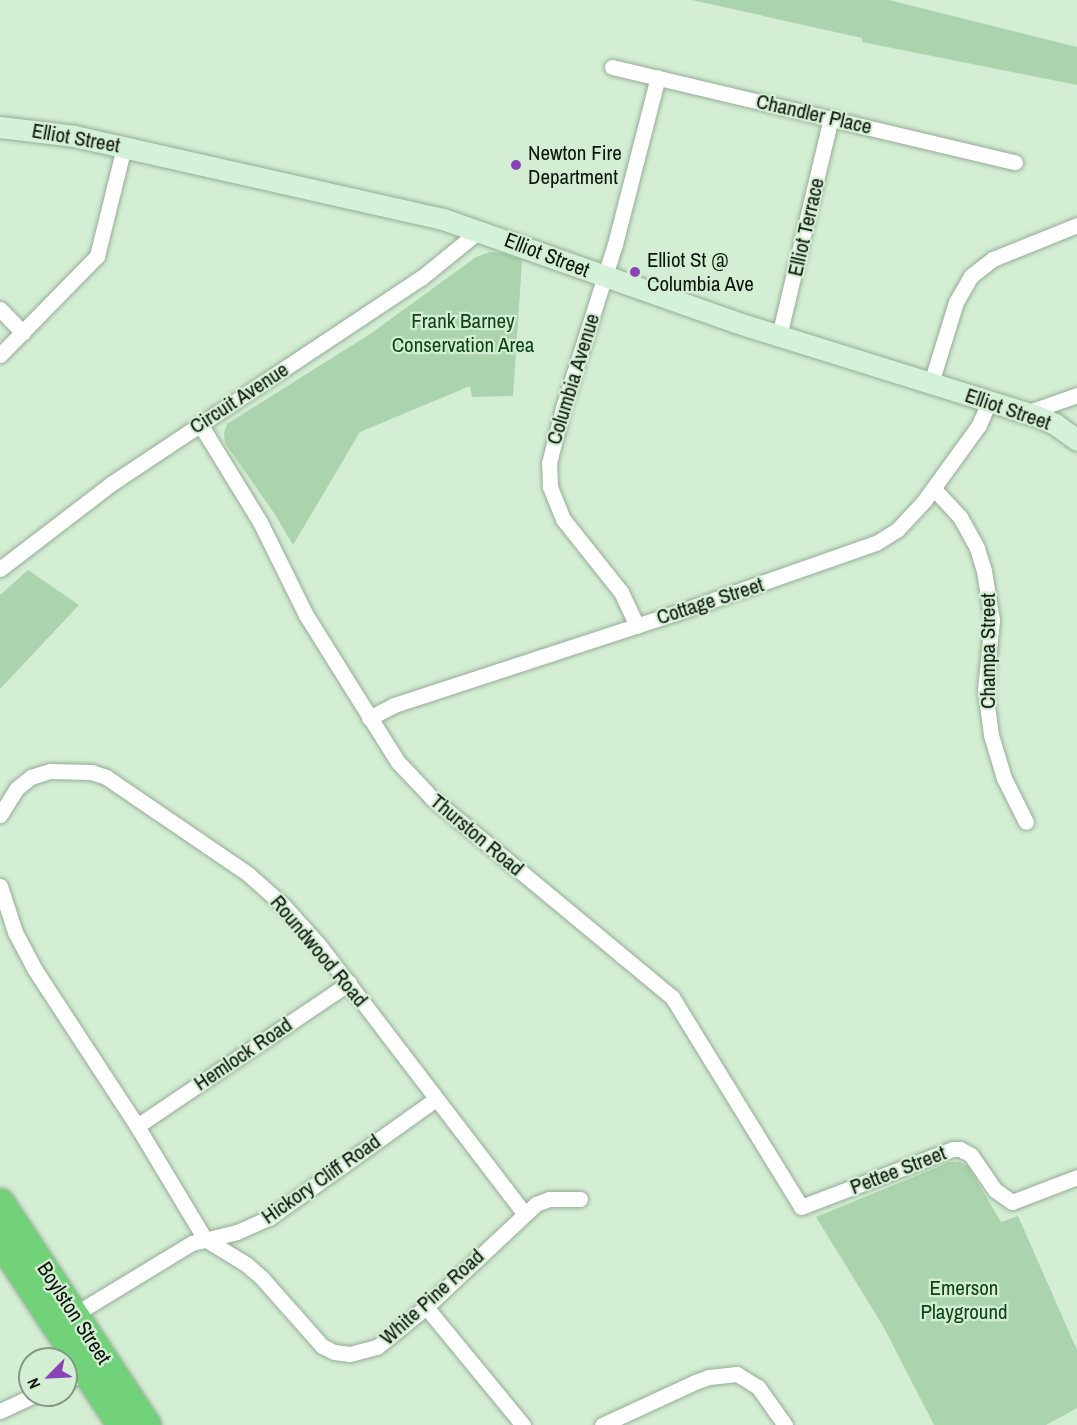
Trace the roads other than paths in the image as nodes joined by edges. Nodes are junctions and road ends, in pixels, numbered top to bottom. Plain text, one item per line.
1 (612, 67) dead end
2 (658, 77) junction
3 (831, 118) junction
4 (0, 127) edge
5 (124, 147) junction
6 (1015, 162) dead end
7 (1077, 225) edge
8 (480, 230) junction
9 (605, 276) junction
10 (0, 309) edge
11 (23, 333) junction
12 (779, 336) junction
13 (0, 355) edge
14 (931, 383) junction
15 (1077, 395) edge
16 (989, 401) junction
17 (1026, 413) junction
18 (200, 424) junction
19 (1077, 440) edge
20 (934, 489) junction
21 (0, 569) edge
22 (637, 626) junction
23 (369, 718) junction
24 (0, 815) edge
25 (1026, 822) dead end
26 (0, 886) edge
27 (349, 983) junction
28 (436, 1099) junction
29 (137, 1126) junction
30 (1077, 1177) edge
31 (580, 1199) dead end
32 (0, 1202) edge
33 (801, 1208) joint
34 (524, 1213) junction
35 (205, 1239) junction
36 (0, 1241) edge
37 (426, 1306) junction
38 (75, 1314) junction
39 (60, 1347) edge
40 (78, 1378) edge
41 (18, 1403) edge
42 (0, 1411) edge
43 (121, 1425) edge
44 (147, 1425) edge
45 (523, 1425) edge
46 (602, 1425) edge
47 (785, 1425) edge

1 - 2 street, Chandler Place
2 - 3 street, Chandler Place
2 - 9 street, Columbia Avenue
3 - 6 street, Chandler Place
3 - 12 street, Elliot Terrace
4 - 5 street, Elliot Street
5 - 8 street, Elliot Street
5 - 11 street
7 - 14 street
8 - 9 street, Elliot Street
8 - 18 street, Circuit Avenue
9 - 12 street, Elliot Street
9 - 22 street, Columbia Avenue
10 - 11 street
11 - 13 street
12 - 14 street, Elliot Street
14 - 16 street, Elliot Street
15 - 17 street
16 - 17 street, Elliot Street
16 - 20 street, Cottage Street
17 - 19 street, Elliot Street
18 - 21 street, Circuit Avenue
18 - 23 street, Thurston Road
20 - 22 street, Cottage Street
20 - 25 street, Champa Street
22 - 23 street, Cottage Street
23 - 33 street, Thurston Road
24 - 27 street, Roundwood Road
26 - 29 street
27 - 28 street, Roundwood Road
27 - 29 street, Hemlock Road
28 - 34 street, Roundwood Road
28 - 35 street, Hickory Cliff Road
29 - 35 street
30 - 33 street, Pettee Street
31 - 34 street, White Pine Road
32 - 38 highway, Boylston Street
34 - 37 street, White Pine Road
35 - 37 street, White Pine Road
35 - 38 street, Hickory Cliff Road
36 - 39 highway, Boylston Street
37 - 45 street
38 - 44 highway, Boylston Street
40 - 43 highway, Boylston Street
41 - 42 street
46 - 47 street

